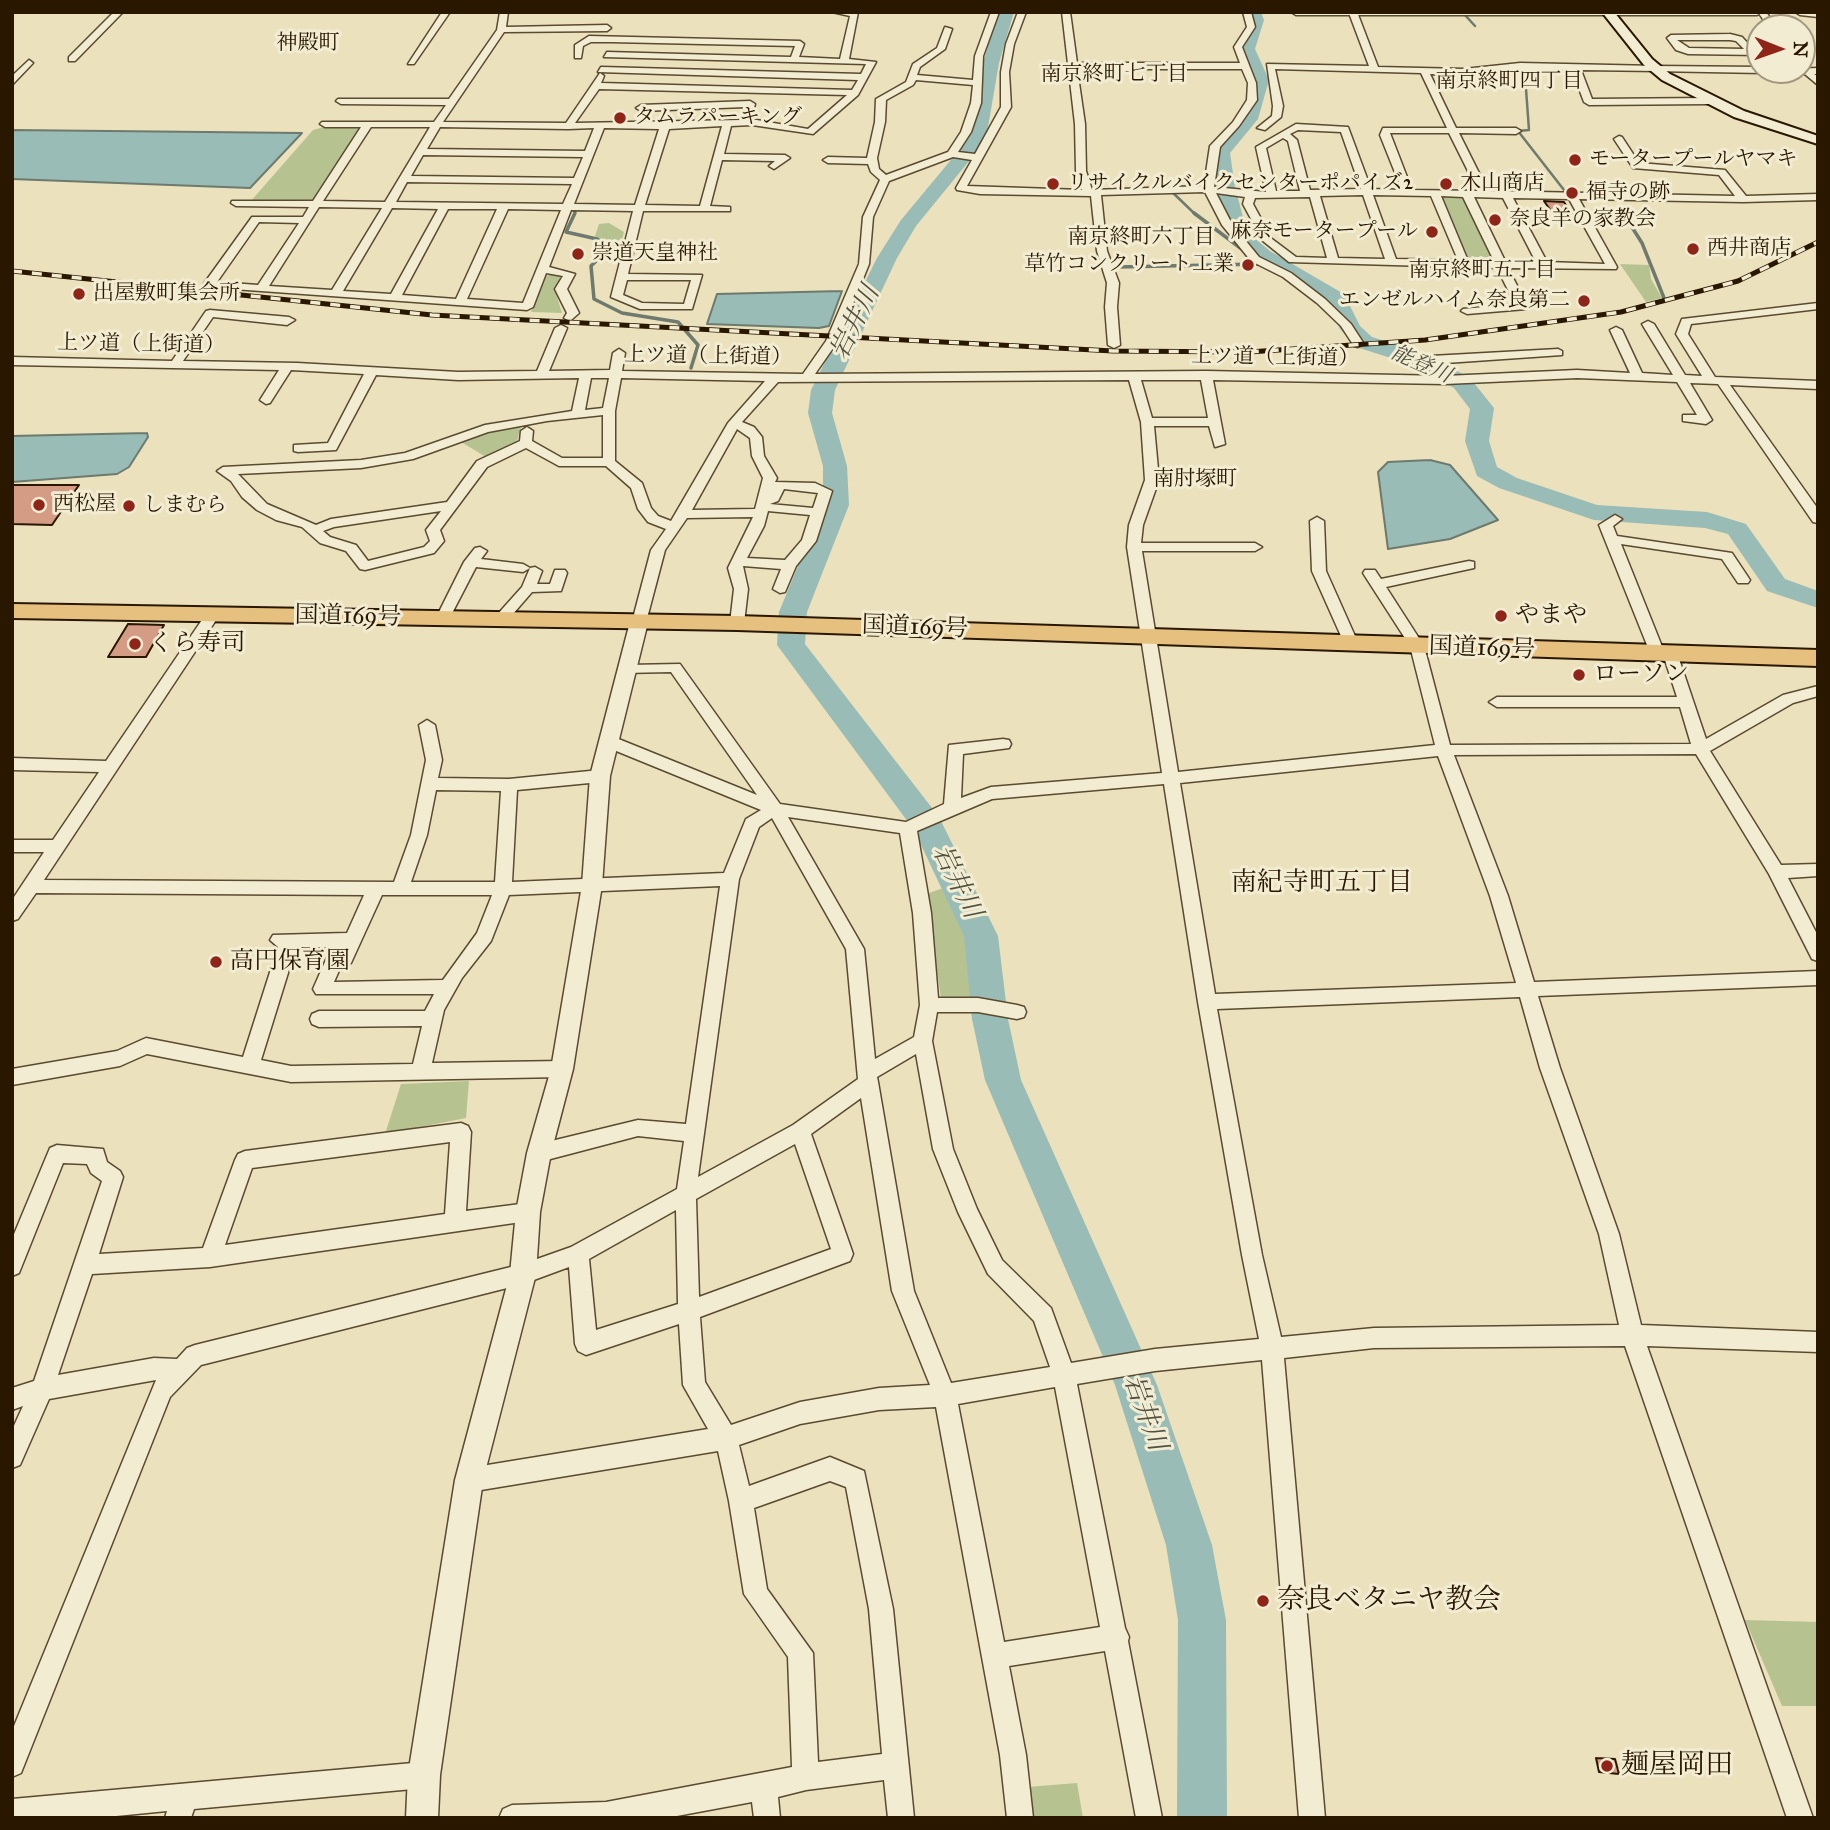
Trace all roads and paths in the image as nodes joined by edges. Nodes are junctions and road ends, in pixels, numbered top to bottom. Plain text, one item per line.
1 (119, 12) edge
2 (446, 12) edge
3 (504, 12) edge
4 (836, 12) edge
5 (995, 12) edge
6 (1022, 12) edge
7 (1066, 12) edge
8 (1247, 12) edge
9 (1296, 12) edge
10 (1759, 12) edge
11 (1800, 12) edge
12 (1345, 13) edge
13 (1353, 13) edge
14 (1609, 13) edge
15 (1818, 14) edge
16 (948, 29) dead end
17 (501, 30) junction
18 (611, 39) junction
19 (729, 43) junction
20 (1755, 51) edge
21 (607, 55) junction
22 (578, 56) dead end
23 (723, 58) junction
24 (72, 60) dead end
25 (794, 60) junction
26 (844, 61) junction
27 (411, 62) dead end
28 (29, 63) dead end
29 (1071, 66) junction
30 (1246, 66) junction
31 (1576, 68) junction
32 (1656, 69) junction
33 (601, 70) junction
34 (1375, 70) junction
35 (1424, 71) junction
36 (718, 73) junction
37 (1746, 74) edge
38 (864, 77) junction
39 (912, 77) junction
40 (12, 82) edge
41 (979, 83) junction
42 (596, 86) junction
43 (648, 88) junction
44 (712, 89) junction
45 (855, 93) junction
46 (341, 101) dead end
47 (1709, 101) junction
48 (452, 102) junction
49 (641, 108) junction
50 (746, 123) junction
51 (325, 124) dead end
52 (368, 124) junction
53 (437, 124) junction
54 (727, 124) junction
55 (568, 126) junction
56 (600, 126) junction
57 (635, 126) junction
58 (665, 126) junction
59 (1262, 128) dead end
60 (1453, 130) junction
61 (1516, 131) dead end
62 (1283, 134) junction
63 (1619, 139) dead end
64 (1818, 140) edge
65 (422, 152) junction
66 (589, 153) junction
67 (954, 155) junction
68 (718, 158) junction
69 (977, 158) junction
70 (828, 160) dead end
71 (872, 160) junction
72 (774, 166) dead end
73 (407, 179) junction
74 (885, 179) junction
75 (578, 181) junction
76 (1212, 189) junction
77 (1368, 192) junction
78 (1092, 193) junction
79 (1310, 193) junction
80 (1408, 193) junction
81 (1434, 193) junction
82 (1246, 194) junction
83 (1272, 194) junction
84 (1467, 194) junction
85 (1484, 194) junction
86 (1507, 195) junction
87 (1573, 197) junction
88 (1818, 197) edge
89 (1743, 199) junction
90 (236, 203) dead end
91 (318, 204) junction
92 (388, 205) junction
93 (444, 206) junction
94 (504, 206) junction
95 (567, 207) junction
96 (639, 208) junction
97 (704, 209) junction
98 (726, 209) dead end
99 (306, 220) junction
100 (1333, 260) junction
101 (1391, 260) junction
102 (1464, 263) junction
103 (1501, 264) junction
104 (1543, 265) junction
105 (543, 269) junction
106 (622, 277) junction
107 (261, 289) junction
108 (336, 293) junction
109 (394, 299) junction
110 (458, 304) junction
111 (1818, 306) edge
112 (1467, 311) dead end
113 (570, 318) dead end
114 (287, 322) dead end
115 (1648, 324) dead end
116 (561, 328) dead end
117 (1616, 330) dead end
118 (1358, 344) dead end
119 (1114, 345) dead end
120 (619, 353) dead end
121 (1558, 353) dead end
122 (1530, 354) junction
123 (1431, 360) dead end
124 (12, 361) edge
125 (174, 366) junction
126 (287, 367) junction
127 (372, 371) junction
128 (586, 374) junction
129 (614, 374) junction
130 (1545, 374) junction
131 (541, 375) junction
132 (1134, 376) junction
133 (1206, 376) junction
134 (1639, 377) junction
135 (775, 378) junction
136 (806, 378) junction
137 (1684, 379) junction
138 (1717, 382) junction
139 (1818, 385) edge
140 (266, 400) dead end
141 (609, 411) junction
142 (578, 414) junction
143 (1687, 418) dead end
144 (528, 421) junction
145 (1147, 422) junction
146 (1214, 422) junction
147 (734, 423) junction
148 (526, 443) junction
149 (1219, 444) dead end
150 (299, 448) dead end
151 (609, 461) junction
152 (451, 505) junction
153 (764, 506) junction
154 (818, 512) junction
155 (683, 514) junction
156 (1615, 519) dead end
157 (1818, 519) edge
158 (1317, 521) dead end
159 (673, 527) junction
160 (315, 530) junction
161 (1612, 539) junction
162 (1134, 547) junction
163 (1255, 547) dead end
164 (738, 561) junction
165 (789, 565) junction
166 (1469, 565) dead end
167 (560, 573) dead end
168 (1743, 580) dead end
169 (527, 588) junction
170 (780, 589) dead end
171 (12, 611) edge
172 (213, 614) junction
173 (443, 618) junction
174 (501, 619) junction
175 (639, 622) junction
176 (737, 623) junction
177 (1146, 635) junction
178 (1352, 645) junction
179 (1417, 646) junction
180 (1665, 655) junction
181 (1818, 658) edge
182 (628, 670) junction
183 (1818, 691) edge
184 (1497, 702) dead end
185 (1686, 702) junction
186 (427, 725) dead end
187 (610, 742) junction
188 (1003, 744) dead end
189 (1701, 749) junction
190 (1444, 750) junction
191 (12, 764) edge
192 (111, 766) junction
193 (600, 776) junction
194 (1171, 778) junction
195 (429, 784) junction
196 (509, 785) junction
197 (947, 808) junction
198 (775, 809) junction
199 (912, 825) junction
200 (12, 846) edge
201 (58, 846) junction
202 (1818, 870) edge
203 (1776, 872) junction
204 (730, 879) junction
205 (592, 885) junction
206 (31, 886) junction
207 (376, 888) junction
208 (400, 888) junction
209 (503, 889) junction
210 (12, 914) edge
211 (353, 940) junction
212 (1818, 954) edge
213 (1818, 978) edge
214 (447, 987) junction
215 (1527, 990) junction
216 (1207, 1002) junction
217 (929, 1005) junction
218 (1017, 1012) dead end
219 (433, 1018) junction
220 (319, 1019) dead end
221 (923, 1041) junction
222 (250, 1066) junction
223 (562, 1069) junction
224 (421, 1072) junction
225 (12, 1077) edge
226 (868, 1077) junction
227 (800, 1131) junction
228 (694, 1133) junction
229 (539, 1153) junction
230 (686, 1194) junction
231 (528, 1212) junction
232 (455, 1221) junction
233 (578, 1254) junction
234 (210, 1256) junction
235 (85, 1265) junction
236 (12, 1266) edge
237 (523, 1274) junction
238 (689, 1311) junction
239 (1632, 1335) junction
240 (1818, 1342) edge
241 (1272, 1348) junction
242 (182, 1370) junction
243 (1064, 1375) junction
244 (42, 1390) junction
245 (945, 1395) junction
246 (12, 1399) edge
247 (726, 1438) junction
248 (12, 1457) edge
249 (469, 1480) junction
250 (741, 1502) junction
251 (1117, 1637) junction
252 (994, 1656) junction
253 (12, 1764) edge
254 (894, 1766) junction
255 (424, 1775) junction
256 (806, 1777) junction
257 (764, 1787) junction
258 (182, 1807) edge
259 (12, 1812) edge
260 (422, 1818) edge
261 (512, 1818) edge
262 (766, 1818) edge
263 (901, 1818) edge
264 (1020, 1818) edge
265 (1149, 1818) edge
266 (1312, 1818) edge
267 (1800, 1818) edge

1 - 24 street
2 - 27 street
3 - 17 street
4 - 26 street
5 - 41 street
6 - 69 street
7 - 29 street
8 - 30 street
9 - 12 street
10 - 14 street
11 - 15 street
12 - 13 street
13 - 14 street
13 - 34 street
14 - 32 main road
16 - 39 street
17 - 18 street
17 - 48 street
18 - 19 street
18 - 21 street
18 - 22 street
19 - 23 street
19 - 25 street
20 - 20 street
21 - 23 street
21 - 33 street
23 - 25 street
23 - 36 street
25 - 26 street
26 - 38 street
28 - 40 street
29 - 30 street
29 - 78 street
30 - 76 street
31 - 32 street
31 - 35 street
31 - 47 street
32 - 37 street
32 - 47 main road
33 - 36 street
33 - 42 street
34 - 35 street
34 - 59 street
35 - 60 street
36 - 38 street
36 - 44 street
38 - 45 street
39 - 41 street
39 - 71 street
41 - 67 street
42 - 43 street
42 - 55 street
43 - 44 street
43 - 49 street
44 - 45 street
45 - 50 street
46 - 48 street
47 - 64 main road
48 - 53 street
49 - 50 street
49 - 57 street
50 - 54 street
51 - 52 street
52 - 53 street
52 - 91 street
53 - 55 street
53 - 65 street
54 - 58 street
54 - 68 street
55 - 56 street
56 - 57 street
56 - 66 street
57 - 58 street
58 - 96 street
60 - 61 street
60 - 80 street
60 - 85 street
62 - 77 street
62 - 79 street
62 - 83 street
63 - 89 street
65 - 66 street
65 - 73 street
66 - 75 street
67 - 69 street
67 - 74 street
68 - 72 street
68 - 97 street
69 - 78 street
70 - 71 street
71 - 74 street
73 - 75 street
73 - 92 street
74 - 136 street
75 - 95 street
76 - 78 street
76 - 82 street
76 - 118 street
77 - 79 street
77 - 80 street
77 - 101 street
78 - 119 street
79 - 83 street
79 - 100 street
80 - 81 street
81 - 84 street
81 - 102 street
82 - 83 street
82 - 100 street
84 - 85 street
84 - 103 street
85 - 86 street
86 - 87 street
86 - 104 street
87 - 89 street
87 - 104 street
88 - 89 street
90 - 91 street
91 - 92 street
91 - 99 street
92 - 93 street
92 - 108 street
93 - 94 street
93 - 109 street
94 - 95 street
94 - 110 street
95 - 96 street
95 - 105 street
96 - 97 street
96 - 106 street
97 - 98 street
99 - 107 street
99 - 107 street
100 - 101 street
101 - 102 street
102 - 103 street
103 - 104 street
103 - 112 street
105 - 110 street
105 - 113 street
106 - 106 street
107 - 108 street
108 - 109 street
109 - 110 street
111 - 138 street
114 - 125 street
115 - 137 street
116 - 131 street
117 - 134 street
120 - 129 street
121 - 122 street
122 - 123 street
122 - 130 street
124 - 125 street, 上ツ道（上街道）
125 - 126 street, 上ツ道（上街道）
126 - 127 street, 上ツ道（上街道）
126 - 140 street
127 - 131 street, 上ツ道（上街道）
127 - 150 street
128 - 129 street, 上ツ道（上街道）
128 - 131 street, 上ツ道（上街道）
128 - 142 street
129 - 135 street, 上ツ道（上街道）
129 - 141 street
130 - 133 street, 上ツ道（上街道）
130 - 134 street, 上ツ道（上街道）
132 - 133 street, 上ツ道（上街道）
132 - 136 street, 上ツ道（上街道）
132 - 145 street
133 - 146 street
134 - 137 street, 上ツ道（上街道）
135 - 136 street, 上ツ道（上街道）
135 - 147 street
137 - 138 street, 上ツ道（上街道）
137 - 143 street
138 - 139 street, 上ツ道（上街道）
138 - 157 street
141 - 142 street
141 - 151 street
142 - 144 street
144 - 148 street
144 - 160 street
145 - 146 street
145 - 162 street
146 - 149 street
147 - 153 street
147 - 155 street
148 - 151 street
148 - 152 street
151 - 159 street
152 - 160 street
152 - 160 street
153 - 154 street
153 - 154 street
153 - 155 street
153 - 164 street
154 - 165 street
155 - 159 street
156 - 161 street
158 - 178 street
159 - 175 street
161 - 168 street
161 - 180 street
162 - 163 street
162 - 177 street
164 - 165 street
164 - 176 street
165 - 170 street
166 - 179 street
167 - 169 street
169 - 173 street
169 - 174 street
171 - 172 highway, 国道169号
172 - 173 highway, 国道169号
172 - 192 street
173 - 174 highway, 国道169号
174 - 175 highway, 国道169号
175 - 176 highway, 国道169号
175 - 182 street
176 - 177 highway, 国道169号
177 - 178 highway, 国道169号
177 - 194 street
178 - 179 highway, 国道169号
179 - 180 highway, 国道169号
179 - 190 street
180 - 181 highway, 国道169号
180 - 185 street
182 - 187 street
182 - 198 street
183 - 189 street
184 - 185 street
185 - 189 street
186 - 195 street
187 - 193 street
187 - 198 street
188 - 197 street
189 - 190 street
189 - 203 street
190 - 194 street
190 - 215 street
191 - 192 street
192 - 201 street
193 - 196 street
193 - 205 street
194 - 197 street
194 - 216 street
195 - 196 street
195 - 208 street
196 - 209 street
197 - 199 street
198 - 199 street
198 - 204 street
198 - 226 street
199 - 217 street
200 - 201 street
201 - 206 street
202 - 203 street
203 - 212 street
204 - 205 street
204 - 228 street
205 - 209 street
205 - 223 street
206 - 207 street
206 - 210 street
207 - 208 street
207 - 211 street
208 - 209 street
209 - 214 street
211 - 214 street
211 - 222 street
213 - 215 street
214 - 219 street
215 - 216 street
215 - 239 street
216 - 241 street
217 - 218 street
217 - 221 street
219 - 220 street
219 - 224 street
221 - 226 street
221 - 243 street
222 - 224 street
222 - 225 street
223 - 224 street
223 - 229 street
226 - 227 street
226 - 245 street
227 - 230 street
227 - 238 street
228 - 229 street
228 - 230 street
229 - 231 street
230 - 233 street
230 - 238 street
231 - 232 street
231 - 237 street
232 - 234 street
232 - 234 street
233 - 237 street
233 - 238 street
234 - 235 street
235 - 236 street
235 - 244 street
237 - 242 street
237 - 249 street
238 - 247 street
239 - 240 street
239 - 241 street
239 - 267 street
241 - 243 street
241 - 266 street
242 - 244 street
242 - 253 street
243 - 245 street
243 - 251 street
244 - 246 street
244 - 248 street
245 - 247 street
245 - 252 street
247 - 249 street
247 - 250 street
249 - 255 street
250 - 254 street
250 - 256 street
251 - 252 street
251 - 265 street
252 - 264 street
254 - 256 street
254 - 263 street
255 - 258 street
255 - 260 street
256 - 257 street
257 - 261 street
257 - 262 street
258 - 259 street

